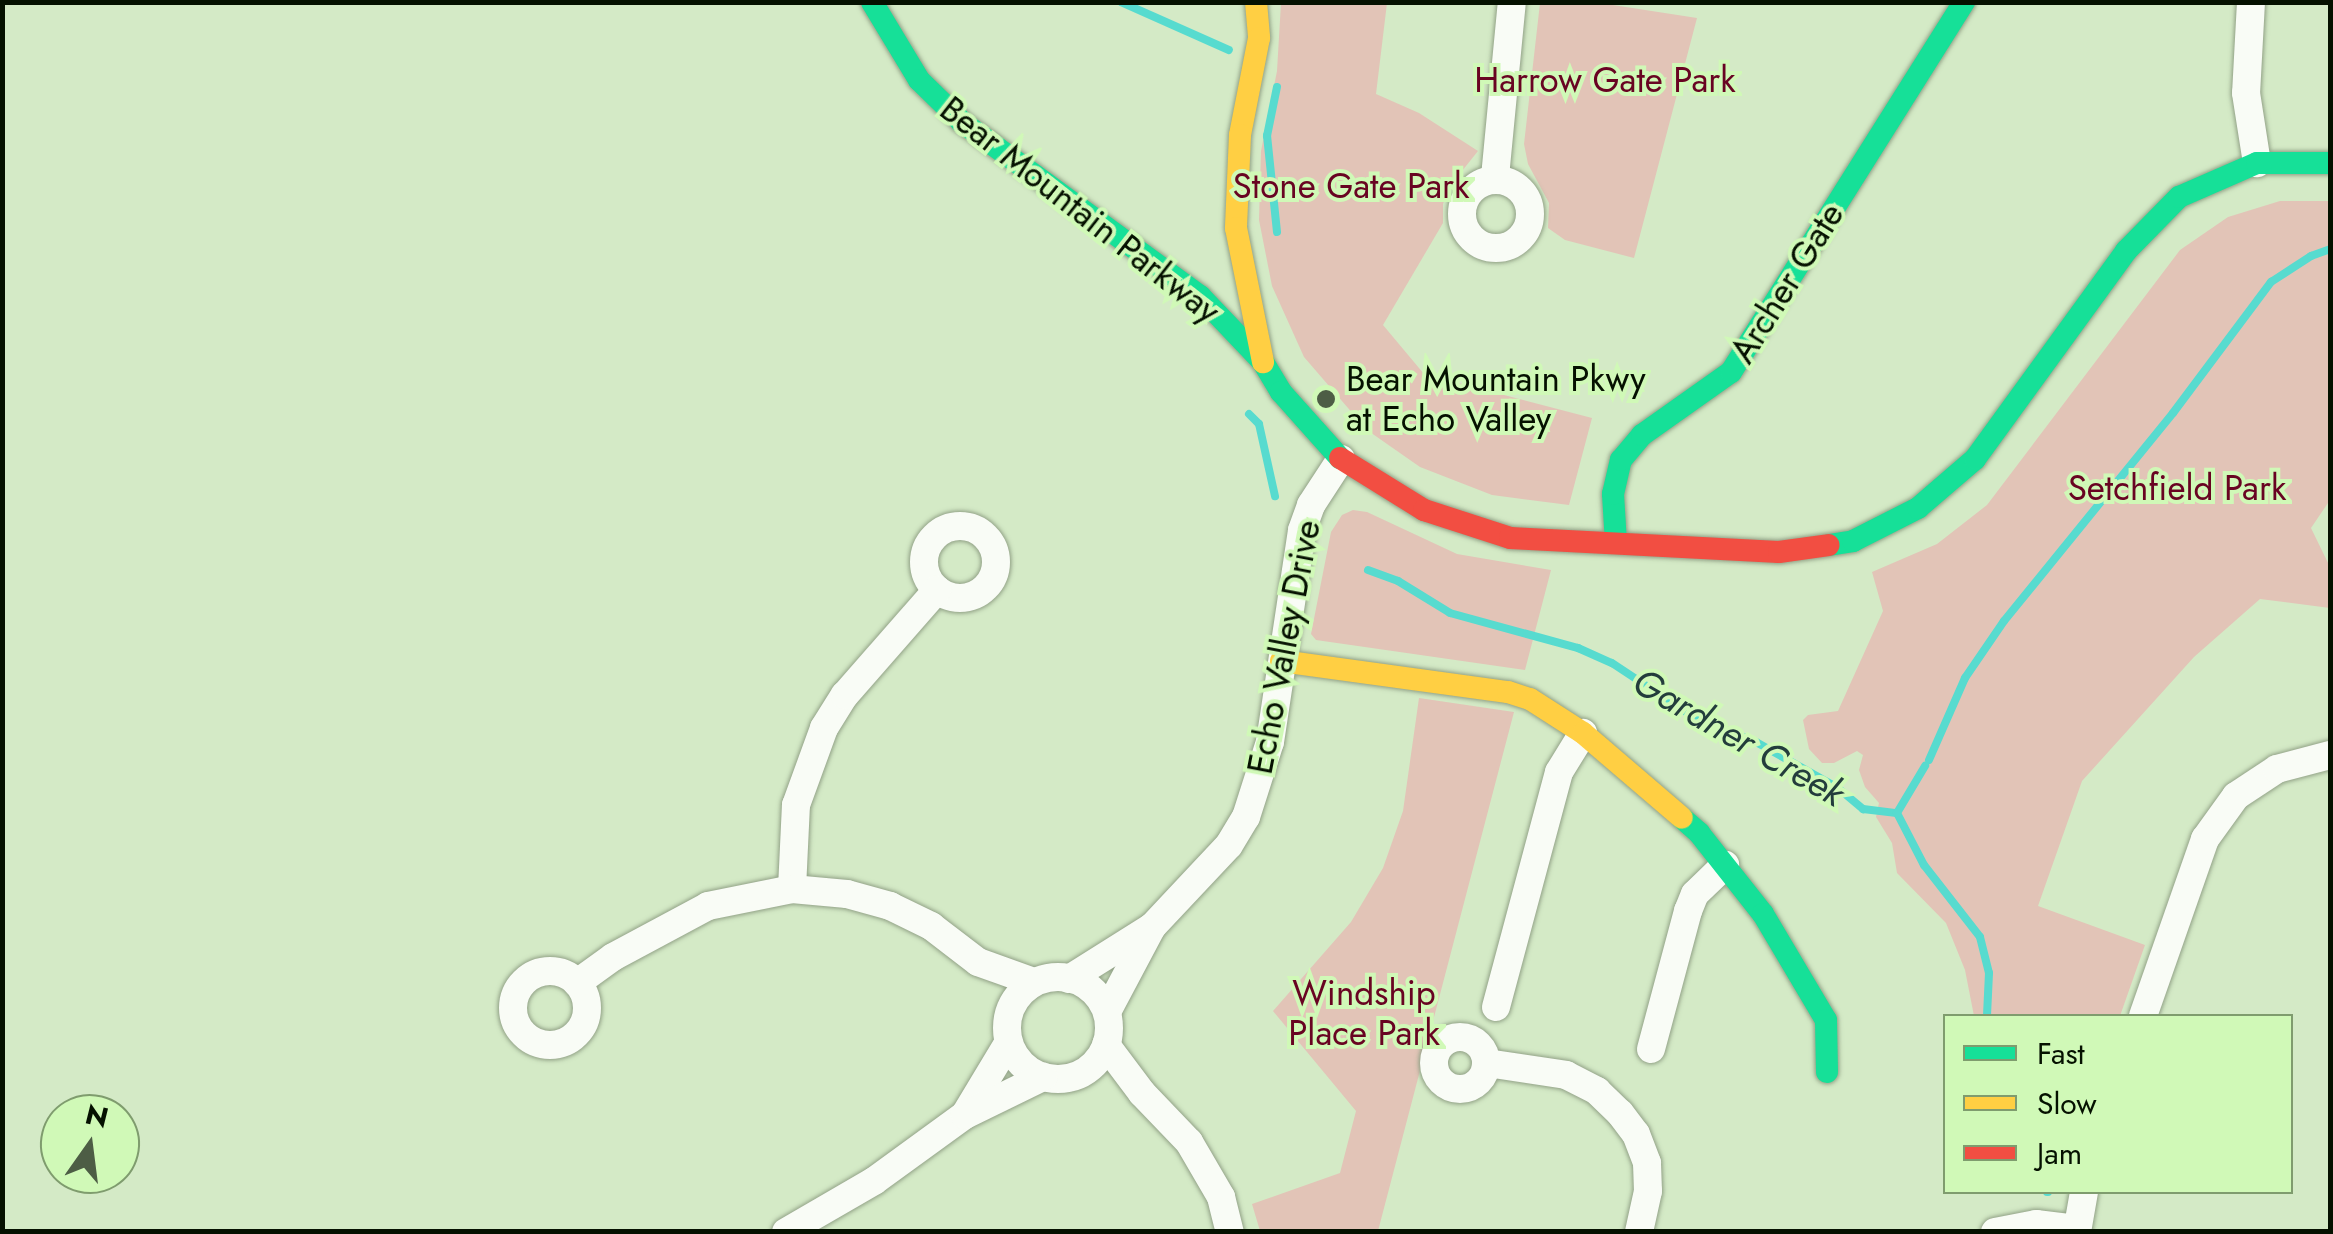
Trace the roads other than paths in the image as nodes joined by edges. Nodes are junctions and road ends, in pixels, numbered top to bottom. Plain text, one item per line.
1 (872, 2) edge
2 (1256, 2) edge
3 (1512, 2) edge
4 (1964, 2) edge
5 (2251, 2) edge
6 (2330, 163) edge
7 (2257, 164) junction
8 (1495, 177) dead end
9 (1263, 362) junction
10 (1341, 459) junction
11 (1616, 543) junction
12 (938, 590) dead end
13 (1280, 660) junction
14 (1583, 733) junction
15 (2330, 755) edge
16 (1725, 865) junction
17 (792, 889) junction
18 (1152, 927) junction
19 (978, 962) junction
20 (1069, 979) junction
21 (1034, 982) junction
22 (578, 983) dead end
23 (1496, 1007) dead end
24 (1108, 1010) junction
25 (1008, 1013) junction
26 (2144, 1014) edge
27 (1106, 1045) junction
28 (1007, 1046) junction
29 (1651, 1049) dead end
30 (1487, 1062) dead end
31 (1828, 1072) dead end
32 (1082, 1074) junction
33 (1042, 1077) junction
34 (1142, 1093) junction
35 (965, 1115) junction
36 (2084, 1194) edge
37 (2077, 1230) edge
38 (786, 1232) edge
39 (1230, 1232) edge
40 (1638, 1232) edge
41 (1995, 1232) edge

1 - 9 street, Bear Mountain Parkway
2 - 9 street, Bear Mountain Parkway
3 - 8 street
4 - 11 street, Archer Gate
5 - 7 street
6 - 7 street, Bear Mountain Parkway
7 - 11 street, Bear Mountain Parkway
9 - 10 street, Bear Mountain Parkway
10 - 11 street, Bear Mountain Parkway
10 - 13 street, Echo Valley Drive
12 - 17 street
13 - 14 street
13 - 18 street, Echo Valley Drive
14 - 16 street
14 - 23 street
15 - 26 street
16 - 29 street
16 - 31 street
17 - 19 street
17 - 22 street
18 - 20 street, Echo Valley Drive
18 - 24 street, Echo Valley Drive
19 - 21 street
19 - 25 street
20 - 21 street
20 - 24 street
21 - 25 street
24 - 27 street
25 - 28 street
27 - 32 street
27 - 34 street
28 - 33 street
28 - 35 street
30 - 40 street
32 - 33 street
32 - 34 street
33 - 35 street
34 - 39 street
35 - 38 street
36 - 37 street
37 - 41 street

